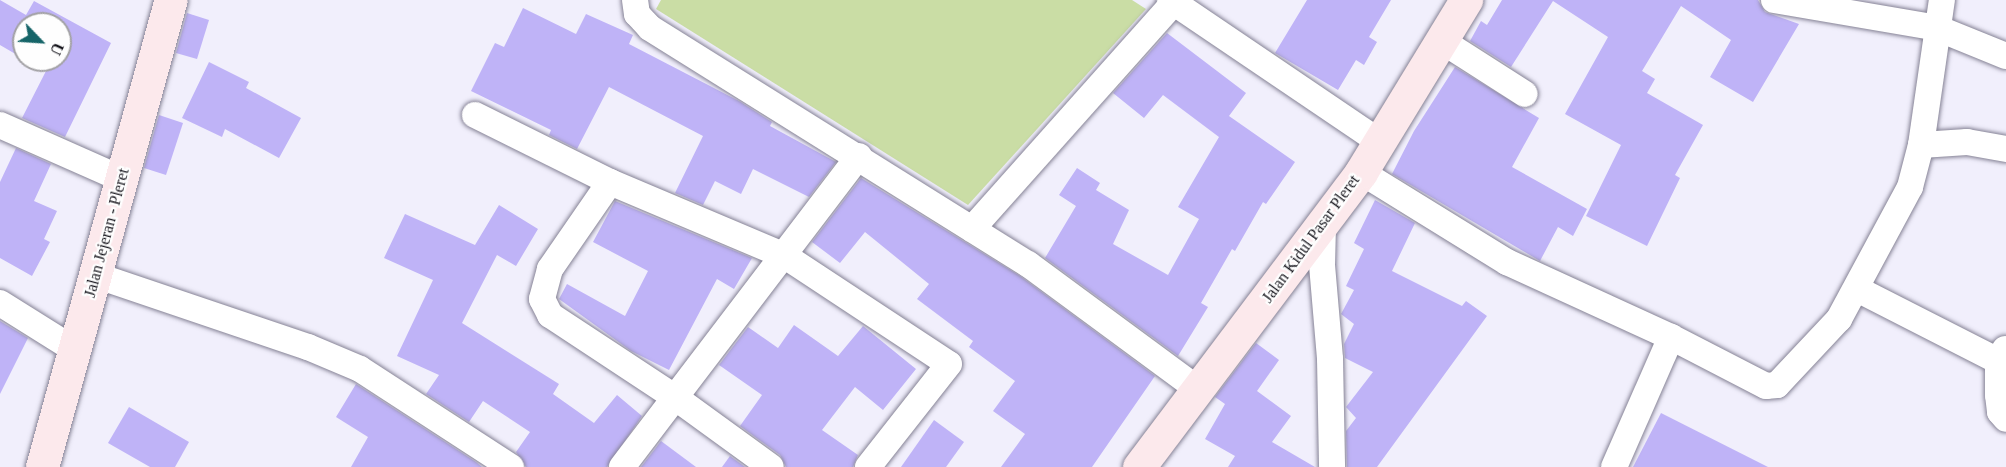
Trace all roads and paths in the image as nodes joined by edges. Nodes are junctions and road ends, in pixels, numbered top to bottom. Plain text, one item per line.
1 (171, 0) edge
2 (634, 0) edge
3 (1466, 0) edge
4 (1774, 0) edge
5 (1942, 0) edge
6 (1173, 1) edge
7 (1937, 28) junction
8 (1442, 41) junction
9 (2006, 56) edge
10 (1525, 94) dead end
11 (475, 115) dead end
12 (0, 125) edge
13 (1381, 143) junction
14 (1921, 145) junction
15 (2006, 149) edge
16 (859, 156) junction
17 (1361, 172) junction
18 (122, 179) junction
19 (609, 183) junction
20 (1323, 225) junction
21 (972, 230) junction
22 (785, 256) junction
23 (95, 275) junction
24 (1857, 289) junction
25 (0, 303) edge
26 (1671, 337) junction
27 (75, 350) junction
28 (2003, 357) edge
29 (1199, 390) junction
30 (676, 398) junction
31 (2006, 419) edge
32 (1145, 465) edge
33 (1335, 466) edge
34 (42, 467) edge
35 (511, 467) edge
36 (622, 467) edge
37 (771, 467) edge
38 (868, 467) edge
39 (1614, 467) edge

1 - 18 street, Jalan Jejeran - Pleret
2 - 16 street
3 - 8 street, Jalan Kidul Pasar Pleret
4 - 7 street
5 - 7 street
6 - 13 street
6 - 21 street
7 - 9 street
7 - 14 street
8 - 10 street
8 - 13 street, Jalan Kidul Pasar Pleret
11 - 19 street
12 - 18 street
13 - 17 street, Jalan Kidul Pasar Pleret
14 - 15 street
14 - 24 street
16 - 21 street
16 - 22 street
17 - 20 street, Jalan Kidul Pasar Pleret
17 - 26 street
18 - 23 street, Jalan Jejeran - Pleret
19 - 22 street
19 - 30 street
20 - 29 street, Jalan Kidul Pasar Pleret
20 - 33 street
21 - 29 street
22 - 30 street
22 - 38 street
23 - 27 street, Jalan Jejeran - Pleret
23 - 35 street
24 - 26 street
24 - 28 street
25 - 27 street
26 - 39 street
27 - 34 street, Jalan Jejeran - Pleret
28 - 31 street
29 - 32 street, Jalan Kidul Pasar Pleret
30 - 36 street
30 - 37 street

